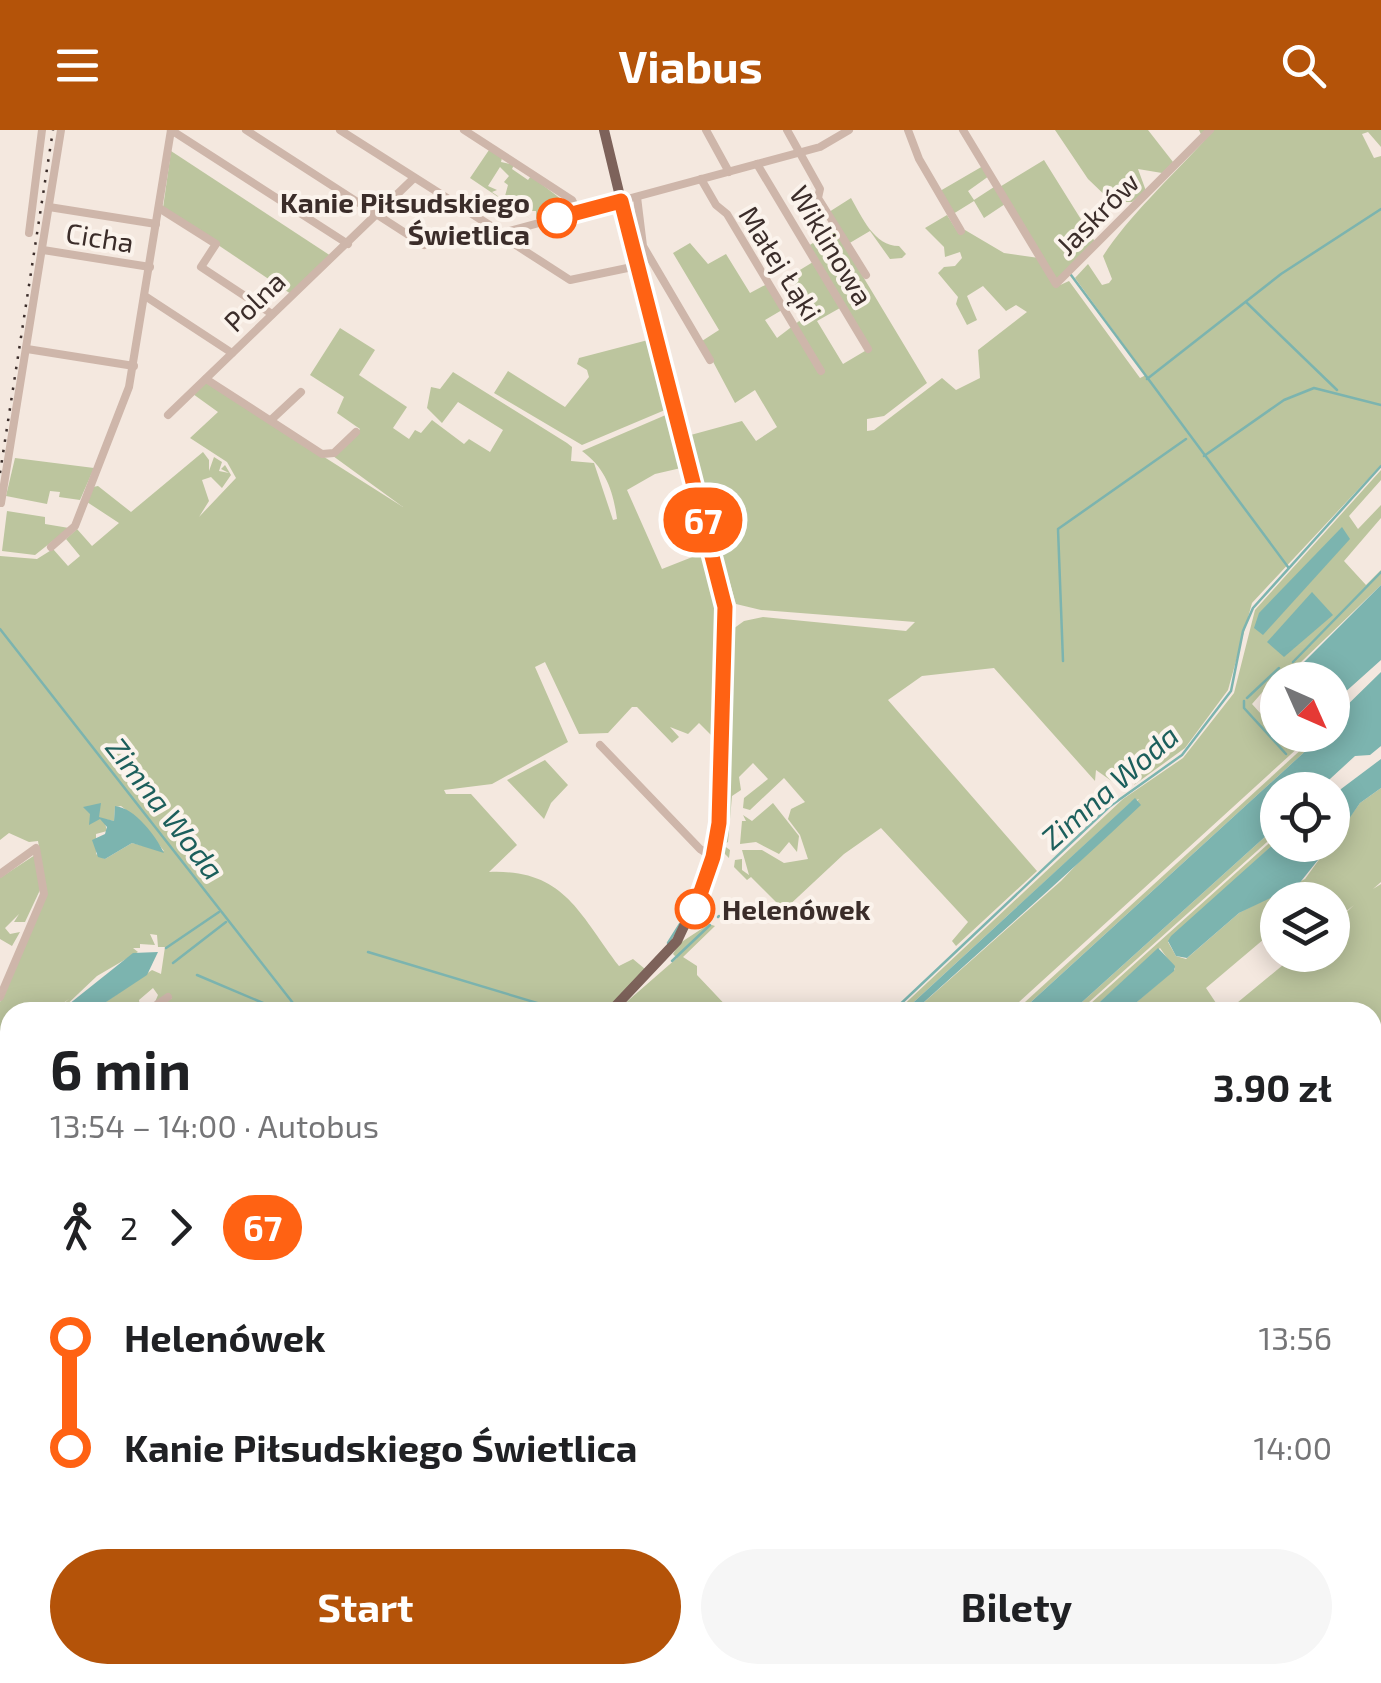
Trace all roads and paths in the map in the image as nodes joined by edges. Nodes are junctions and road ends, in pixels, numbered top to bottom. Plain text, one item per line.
1 (38, 130) edge
2 (61, 130) edge
3 (171, 130) edge
4 (246, 130) edge
5 (340, 130) edge
6 (464, 130) edge
7 (604, 130) edge
8 (706, 130) edge
9 (786, 130) edge
10 (850, 130) edge
11 (908, 130) edge
12 (963, 130) edge
13 (1210, 130) edge
14 (800, 152) junction
15 (757, 164) junction
16 (729, 172) junction
17 (414, 178) junction
18 (701, 179) junction
19 (637, 197) junction
20 (621, 201) junction
21 (49, 207) junction
22 (159, 208) junction
23 (578, 213) junction
24 (378, 216) junction
25 (156, 224) junction
26 (961, 231) dead end
27 (506, 232) junction
28 (29, 233) dead end
29 (348, 244) junction
30 (424, 244) dead end
31 (43, 250) junction
32 (637, 266) junction
33 (150, 268) junction
34 (866, 275) dead end
35 (145, 296) junction
36 (272, 314) junction
37 (27, 348) junction
38 (868, 350) dead end
39 (232, 353) junction
40 (710, 360) dead end
41 (134, 366) junction
42 (821, 371) dead end
43 (206, 378) junction
44 (301, 392) dead end
45 (168, 415) dead end
46 (272, 420) junction
47 (356, 432) dead end
48 (2, 503) edge
49 (51, 547) dead end
50 (600, 745) dead end
51 (713, 857) junction
52 (0, 874) edge
53 (0, 997) edge
54 (168, 997) dead end
55 (161, 1002) edge
56 (620, 1002) edge

1 - 28 street
2 - 21 street
3 - 22 street
3 - 29 street
4 - 24 street
5 - 17 street
6 - 23 street
7 - 20 main road
8 - 16 street
9 - 14 street
10 - 14 street
11 - 26 street
12 - 13 street, Jaskrów
14 - 15 street
14 - 34 street
15 - 16 street
15 - 38 street, Wiklinowa
16 - 18 street
17 - 24 street, Polna
17 - 27 street
18 - 19 street
18 - 42 street, Małej Łąki
19 - 20 street
19 - 40 street
20 - 23 street
20 - 32 main road
21 - 25 street
21 - 31 street
22 - 25 street
22 - 36 street
23 - 27 street
24 - 29 street, Polna
24 - 30 street
25 - 33 street
27 - 32 street
29 - 36 street, Polna
31 - 33 street, Cicha
31 - 37 street
32 - 51 main road
33 - 35 street
35 - 39 street
35 - 41 street
36 - 39 street, Polna
37 - 41 street
37 - 48 street
39 - 43 street, Polna
41 - 49 street
43 - 45 street, Polna
43 - 46 street
44 - 46 street
46 - 47 street
50 - 51 street
51 - 56 main road
52 - 53 street
54 - 55 street

